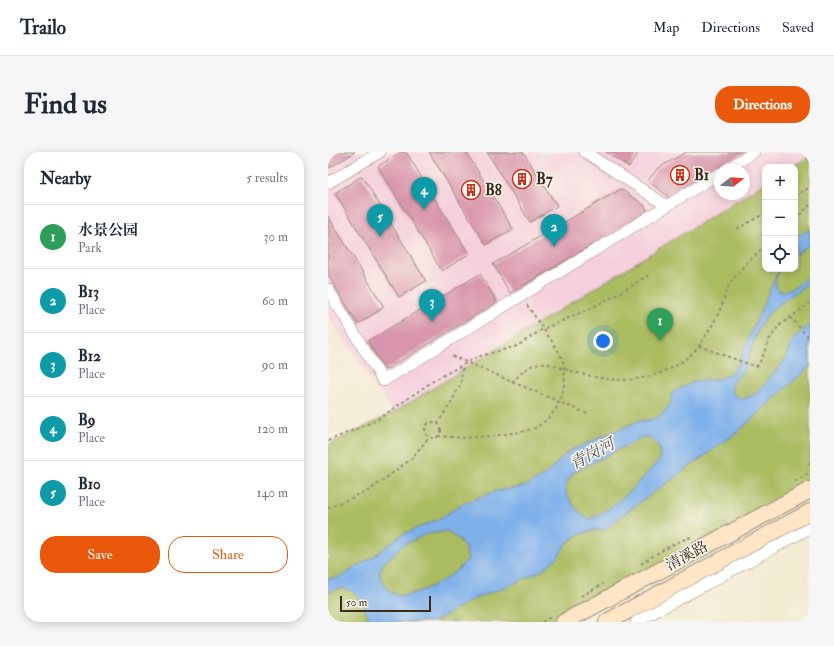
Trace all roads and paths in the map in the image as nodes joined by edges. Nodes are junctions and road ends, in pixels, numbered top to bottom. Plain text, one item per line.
1 (380, 152) edge
2 (585, 152) edge
3 (754, 152) edge
4 (735, 164) edge
5 (714, 177) edge
6 (328, 183) edge
7 (810, 187) edge
8 (798, 194) edge
9 (810, 205) edge
10 (667, 206) junction
11 (762, 215) edge
12 (798, 216) edge
13 (737, 229) dead end
14 (762, 249) edge
15 (648, 275) dead end
16 (328, 289) edge
17 (521, 296) junction
18 (810, 303) edge
19 (790, 317) junction
20 (543, 329) junction
21 (810, 339) edge
22 (699, 346) junction
23 (452, 356) dead end
24 (466, 362) junction
25 (463, 364) junction
26 (564, 369) junction
27 (512, 382) junction
28 (560, 402) junction
29 (590, 415) dead end
30 (437, 424) junction
31 (438, 436) junction
32 (429, 437) junction
33 (328, 442) edge
34 (810, 462) edge
35 (808, 465) dead end
36 (810, 490) edge
37 (328, 508) edge
38 (810, 512) edge
39 (810, 528) edge
40 (564, 622) edge
41 (607, 622) edge
42 (636, 622) edge

1 - 6 street
2 - 10 street
3 - 4 street
5 - 10 street
7 - 8 path
9 - 12 path
10 - 17 street
11 - 13 path
14 - 22 path
15 - 20 path
16 - 17 street
17 - 20 path
18 - 19 path
19 - 21 path
19 - 22 path
20 - 24 path
20 - 26 path
22 - 26 path
23 - 24 path
24 - 25 path
24 - 27 path
25 - 30 path
25 - 33 path
26 - 27 path
26 - 28 path
27 - 28 path
28 - 29 path
28 - 31 path
30 - 31 path
30 - 32 path
31 - 32 path
32 - 37 path
34 - 35 path
36 - 40 main road, 清溪路
38 - 41 main road, 清溪路
39 - 42 street

